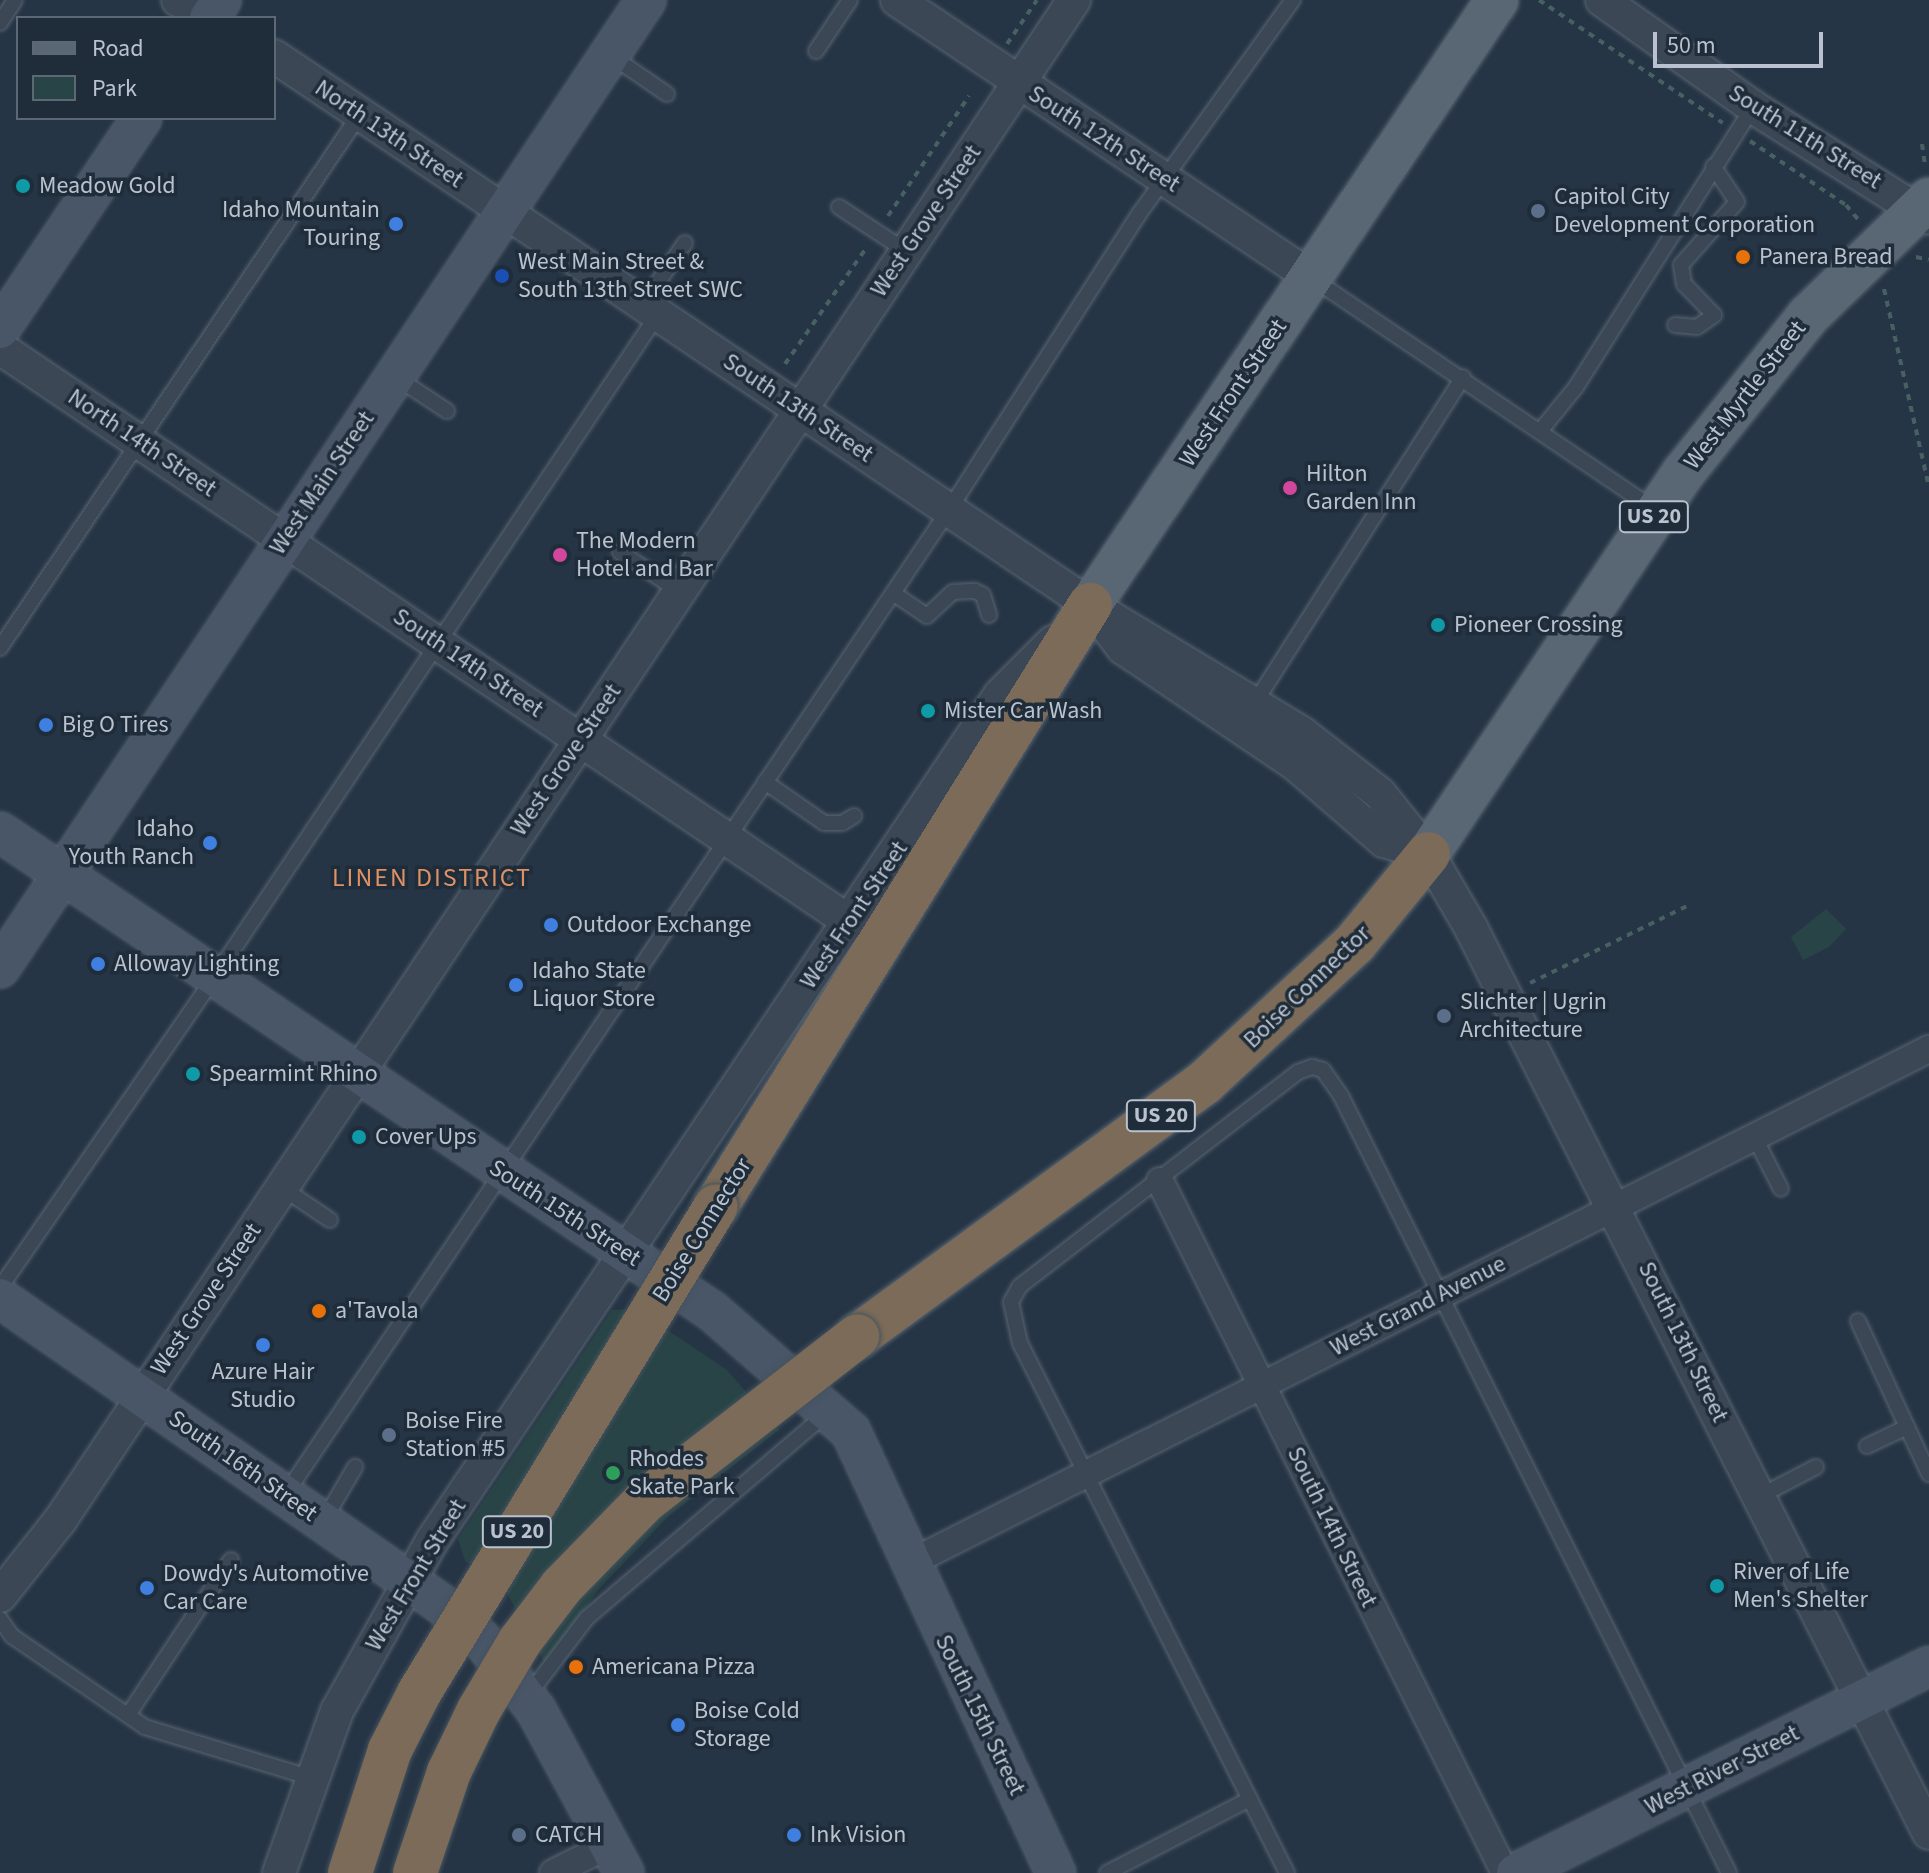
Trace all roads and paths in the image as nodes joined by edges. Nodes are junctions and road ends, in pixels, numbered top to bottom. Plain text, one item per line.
1 (15, 0) edge
2 (646, 0) edge
3 (850, 0) edge
4 (897, 0) edge
5 (1037, 0) edge
6 (1074, 0) edge
7 (1293, 0) edge
8 (1497, 0) edge
9 (1539, 0) edge
10 (1602, 0) edge
11 (0, 23) edge
12 (1003, 47) dead end
13 (816, 51) dead end
14 (610, 55) junction
15 (276, 57) edge
16 (1019, 83) junction
17 (667, 94) dead end
18 (1753, 107) junction
19 (360, 114) junction
20 (1714, 117) dead end
21 (141, 120) edge
22 (1755, 144) dead end
23 (1922, 144) dead end
24 (1713, 166) junction
25 (1167, 180) junction
26 (1925, 198) edge
27 (839, 207) dead end
28 (504, 211) junction
29 (1850, 216) dead end
30 (685, 243) dead end
31 (906, 251) junction
32 (1917, 257) dead end
33 (1929, 260) edge
34 (1311, 277) junction
35 (1884, 289) dead end
36 (650, 309) junction
37 (1675, 325) dead end
38 (0, 329) edge
39 (0, 348) edge
40 (394, 376) junction
41 (1463, 377) junction
42 (800, 409) junction
43 (447, 411) dead end
44 (1541, 430) junction
45 (139, 441) junction
46 (1927, 471) edge
47 (1929, 487) edge
48 (949, 510) junction
49 (1658, 511) junction
50 (284, 538) junction
51 (620, 552) dead end
52 (679, 591) junction
53 (893, 593) junction
54 (1090, 605) junction
55 (989, 615) dead end
56 (437, 642) junction
57 (0, 648) edge
58 (1253, 705) junction
59 (581, 738) junction
60 (765, 782) junction
61 (854, 816) dead end
62 (0, 832) edge
63 (727, 838) junction
64 (1428, 854) junction
65 (61, 874) junction
66 (1687, 906) dead end
67 (850, 922) junction
68 (0, 968) edge
69 (214, 978) junction
70 (1506, 994) junction
71 (1929, 1049) edge
72 (356, 1075) junction
73 (1754, 1136) junction
74 (503, 1172) junction
75 (1160, 1181) junction
76 (281, 1187) junction
77 (1781, 1189) dead end
78 (1616, 1206) junction
79 (330, 1220) dead end
80 (625, 1253) junction
81 (0, 1288) edge
82 (1437, 1297) junction
83 (0, 1298) edge
84 (1858, 1321) dead end
85 (1262, 1385) junction
86 (141, 1396) junction
87 (829, 1412) junction
88 (1907, 1427) junction
89 (1867, 1446) dead end
90 (355, 1467) dead end
91 (1816, 1467) dead end
92 (1087, 1474) junction
93 (1929, 1474) edge
94 (284, 1495) junction
95 (1760, 1496) junction
96 (323, 1522) junction
97 (231, 1560) dead end
98 (908, 1564) junction
99 (409, 1582) junction
100 (0, 1596) edge
101 (0, 1619) edge
102 (1929, 1666) edge
103 (527, 1698) junction
104 (1862, 1700) junction
105 (128, 1715) junction
106 (312, 1778) junction
107 (1686, 1788) junction
108 (1250, 1799) junction
109 (1929, 1833) edge
110 (616, 1859) edge
111 (279, 1873) edge
112 (350, 1873) edge
113 (415, 1873) edge
114 (553, 1873) edge
115 (1056, 1873) edge
116 (1107, 1873) edge
117 (1287, 1873) edge
118 (1505, 1873) edge
119 (1516, 1873) edge
120 (1729, 1873) edge

1 - 11 lane
2 - 14 main road, West Main Street
3 - 13 lane
4 - 16 street, South 12th Street
5 - 12 path
6 - 16 street, West Grove Street
7 - 25 lane
8 - 34 main road, West Front Street / US 20
9 - 20 path
10 - 18 street, South 11th Street
14 - 17 lane
14 - 28 main road, West Main Street
15 - 19 street, North 13th Street
16 - 25 street, South 12th Street
16 - 31 street, West Grove Street
18 - 24 lane
18 - 26 street, South 11th Street
19 - 28 street, North 13th Street
19 - 45 lane
21 - 38 main road
22 - 29 path
23 - 26 path
24 - 37 lane
24 - 44 lane
25 - 34 street, South 12th Street
25 - 48 lane
26 - 49 main road, West Myrtle Street / US 20
27 - 31 lane
28 - 36 street, South 13th Street
28 - 40 main road, West Main Street
30 - 36 lane
31 - 42 street, West Grove Street
32 - 33 path
34 - 41 lane
34 - 54 main road, West Front Street / US 20
35 - 46 path
36 - 42 street, South 13th Street
36 - 56 lane
39 - 45 street, North 14th Street
40 - 43 lane
40 - 50 main road, West Main Street
41 - 44 lane
41 - 58 lane
42 - 48 street, South 13th Street
42 - 52 street, West Grove Street
44 - 49 lane
45 - 50 street, North 14th Street
45 - 57 lane
46 - 47 path
48 - 53 lane
48 - 54 street, South 13th Street
49 - 64 main road, West Myrtle Street / US 20
50 - 56 street, South 14th Street
50 - 65 main road, West Main Street
51 - 52 lane
52 - 59 street, West Grove Street
53 - 55 lane
53 - 60 lane
54 - 58 street, South 13th Street
54 - 64 street, South 13th Street
54 - 67 street, West Front Street
54 - 112 highway, Boise Connector / US 20, bridge
56 - 59 street, South 14th Street
56 - 69 lane
58 - 64 street, South 13th Street
59 - 63 street, South 14th Street
59 - 72 street, West Grove Street
60 - 61 lane
60 - 63 lane
62 - 65 main road, South 15th Street
63 - 67 street, South 14th Street
63 - 74 lane
64 - 70 street, South 13th Street
64 - 113 highway, Boise Connector / US 20, bridge
65 - 68 main road, West Main Street
65 - 69 main road, South 15th Street
66 - 70 path
67 - 80 street, West Front Street
69 - 72 main road, South 15th Street
69 - 81 lane
70 - 78 street, South 13th Street
71 - 73 street, West Grand Avenue
72 - 74 main road, South 15th Street
72 - 76 street, West Grove Street
73 - 77 lane
73 - 78 street, West Grand Avenue
74 - 80 main road, South 15th Street
74 - 94 lane
75 - 82 lane
75 - 85 street, South 14th Street
75 - 92 lane
76 - 79 lane
76 - 86 street, West Grove Street
78 - 82 street, West Grand Avenue
78 - 95 street, South 13th Street
80 - 87 main road, South 15th Street
80 - 99 street, West Front Street
82 - 85 street, West Grand Avenue
82 - 107 lane
83 - 86 main road, South 16th Street
84 - 88 lane
85 - 92 street, West Grand Avenue
85 - 118 street, South 14th Street
86 - 94 main road, South 16th Street
86 - 100 street, West Grove Street
87 - 98 main road, South 15th Street
87 - 103 lane
88 - 89 lane
88 - 93 lane
90 - 96 lane
91 - 95 lane
92 - 98 street, West Grand Avenue
92 - 108 lane
94 - 96 main road, South 16th Street
95 - 104 street, South 13th Street
96 - 99 main road, South 16th Street
97 - 105 lane
98 - 115 main road, South 15th Street
99 - 103 main road, South 16th Street
99 - 106 street, West Front Street
101 - 105 lane
102 - 104 main road, West River Street
103 - 110 main road, South 16th Street
104 - 107 main road, West River Street
104 - 109 street, South 13th Street
105 - 106 lane
106 - 111 street, West Front Street
107 - 119 main road, West River Street
107 - 120 lane
108 - 116 lane
108 - 117 lane
110 - 114 street

